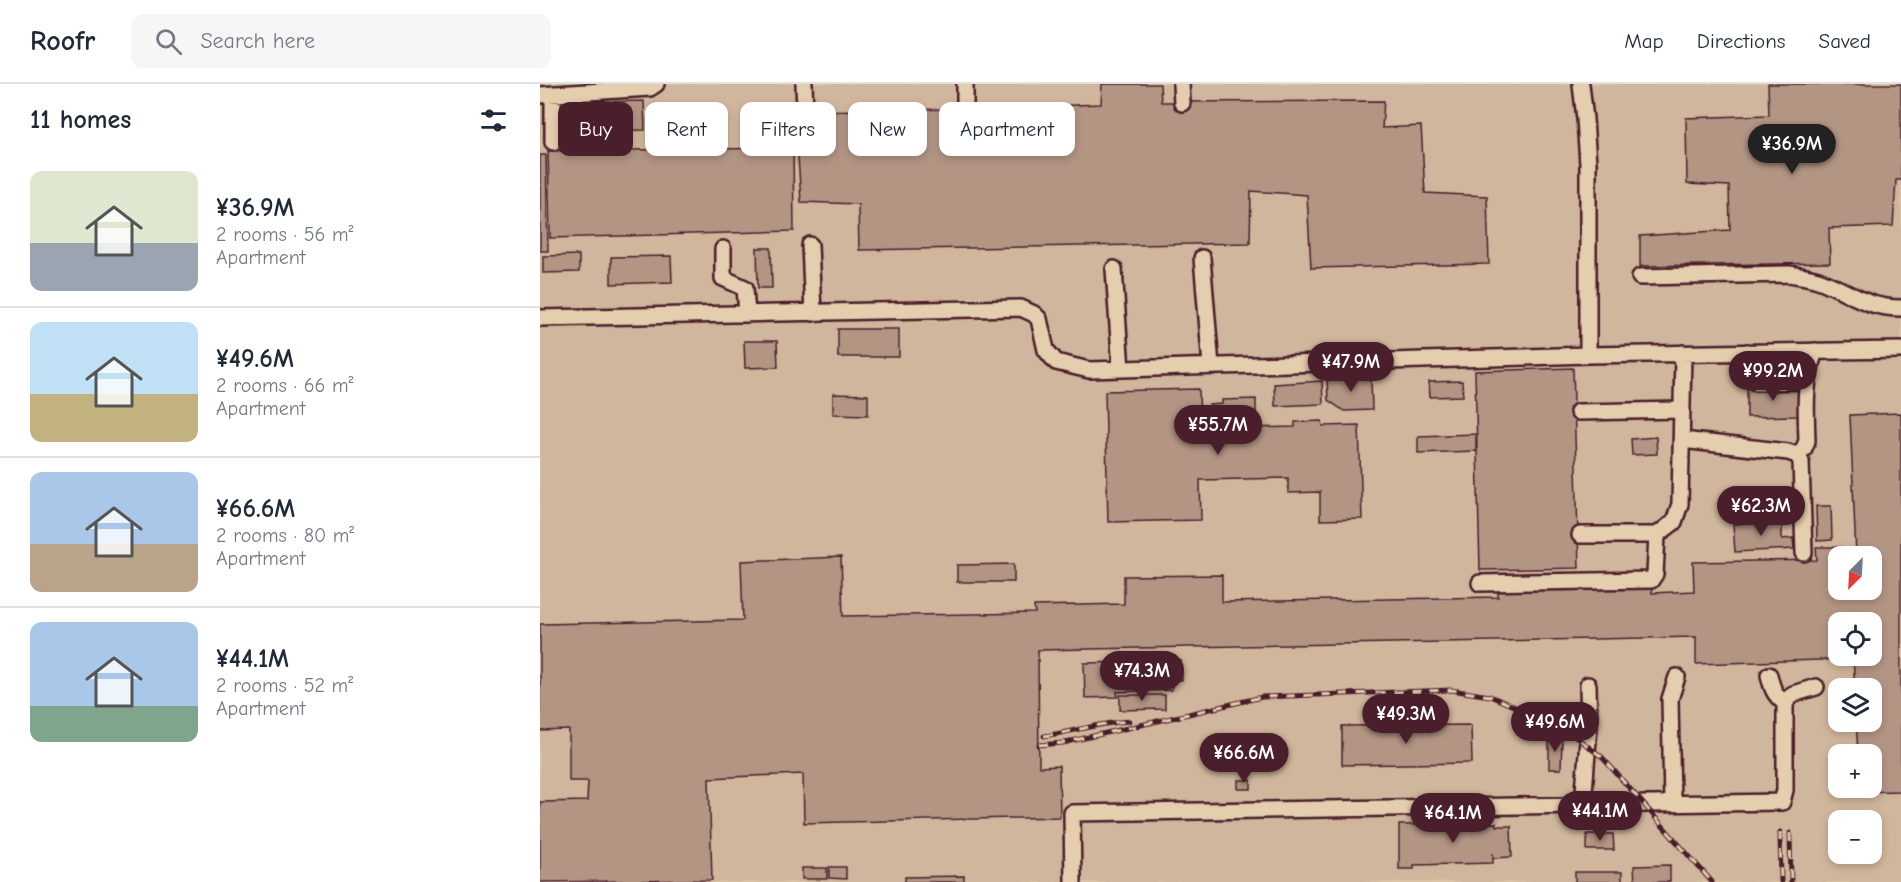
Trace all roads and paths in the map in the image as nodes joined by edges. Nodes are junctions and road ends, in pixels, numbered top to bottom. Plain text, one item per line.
1 (656, 84) edge
2 (804, 84) edge
3 (964, 84) edge
4 (1181, 84) edge
5 (1581, 84) edge
6 (552, 92) edge
7 (805, 102) edge
8 (965, 102) edge
9 (1182, 103) dead end
10 (553, 142) dead end
11 (810, 245) dead end
12 (723, 249) dead end
13 (1202, 258) dead end
14 (1114, 269) dead end
15 (1640, 277) dead end
16 (1901, 308) edge
17 (813, 313) junction
18 (747, 314) junction
19 (540, 318) edge
20 (1901, 350) edge
21 (1815, 351) junction
22 (1747, 352) junction
23 (1683, 353) junction
24 (1588, 355) junction
25 (1211, 366) junction
26 (1120, 369) junction
27 (1807, 381) junction
28 (1682, 410) junction
29 (1578, 412) dead end
30 (1682, 440) junction
31 (1797, 454) junction
32 (1580, 535) dead end
33 (1657, 535) junction
34 (1804, 553) dead end
35 (1480, 583) dead end
36 (1769, 675) dead end
37 (1677, 677) dead end
38 (1588, 685) dead end
39 (1816, 687) dead end
40 (1785, 703) junction
41 (1672, 803) junction
42 (1583, 805) junction
43 (1073, 882) edge

1 - 6 lane
2 - 7 lane
3 - 8 lane
4 - 9 lane
5 - 24 lane
6 - 10 lane
11 - 17 lane
12 - 18 lane
13 - 25 lane
14 - 26 lane
15 - 16 lane
17 - 18 lane
17 - 26 lane
18 - 19 lane
20 - 21 lane
21 - 22 lane
21 - 27 lane
22 - 23 lane
22 - 27 lane
23 - 24 lane
23 - 28 lane
24 - 25 lane
25 - 26 lane
27 - 31 lane
28 - 29 lane
28 - 30 lane
30 - 31 lane
30 - 33 lane
31 - 34 lane
32 - 33 lane
33 - 35 lane
36 - 40 lane
37 - 41 lane
38 - 42 lane
39 - 40 lane
40 - 41 lane
41 - 42 lane
42 - 43 lane

